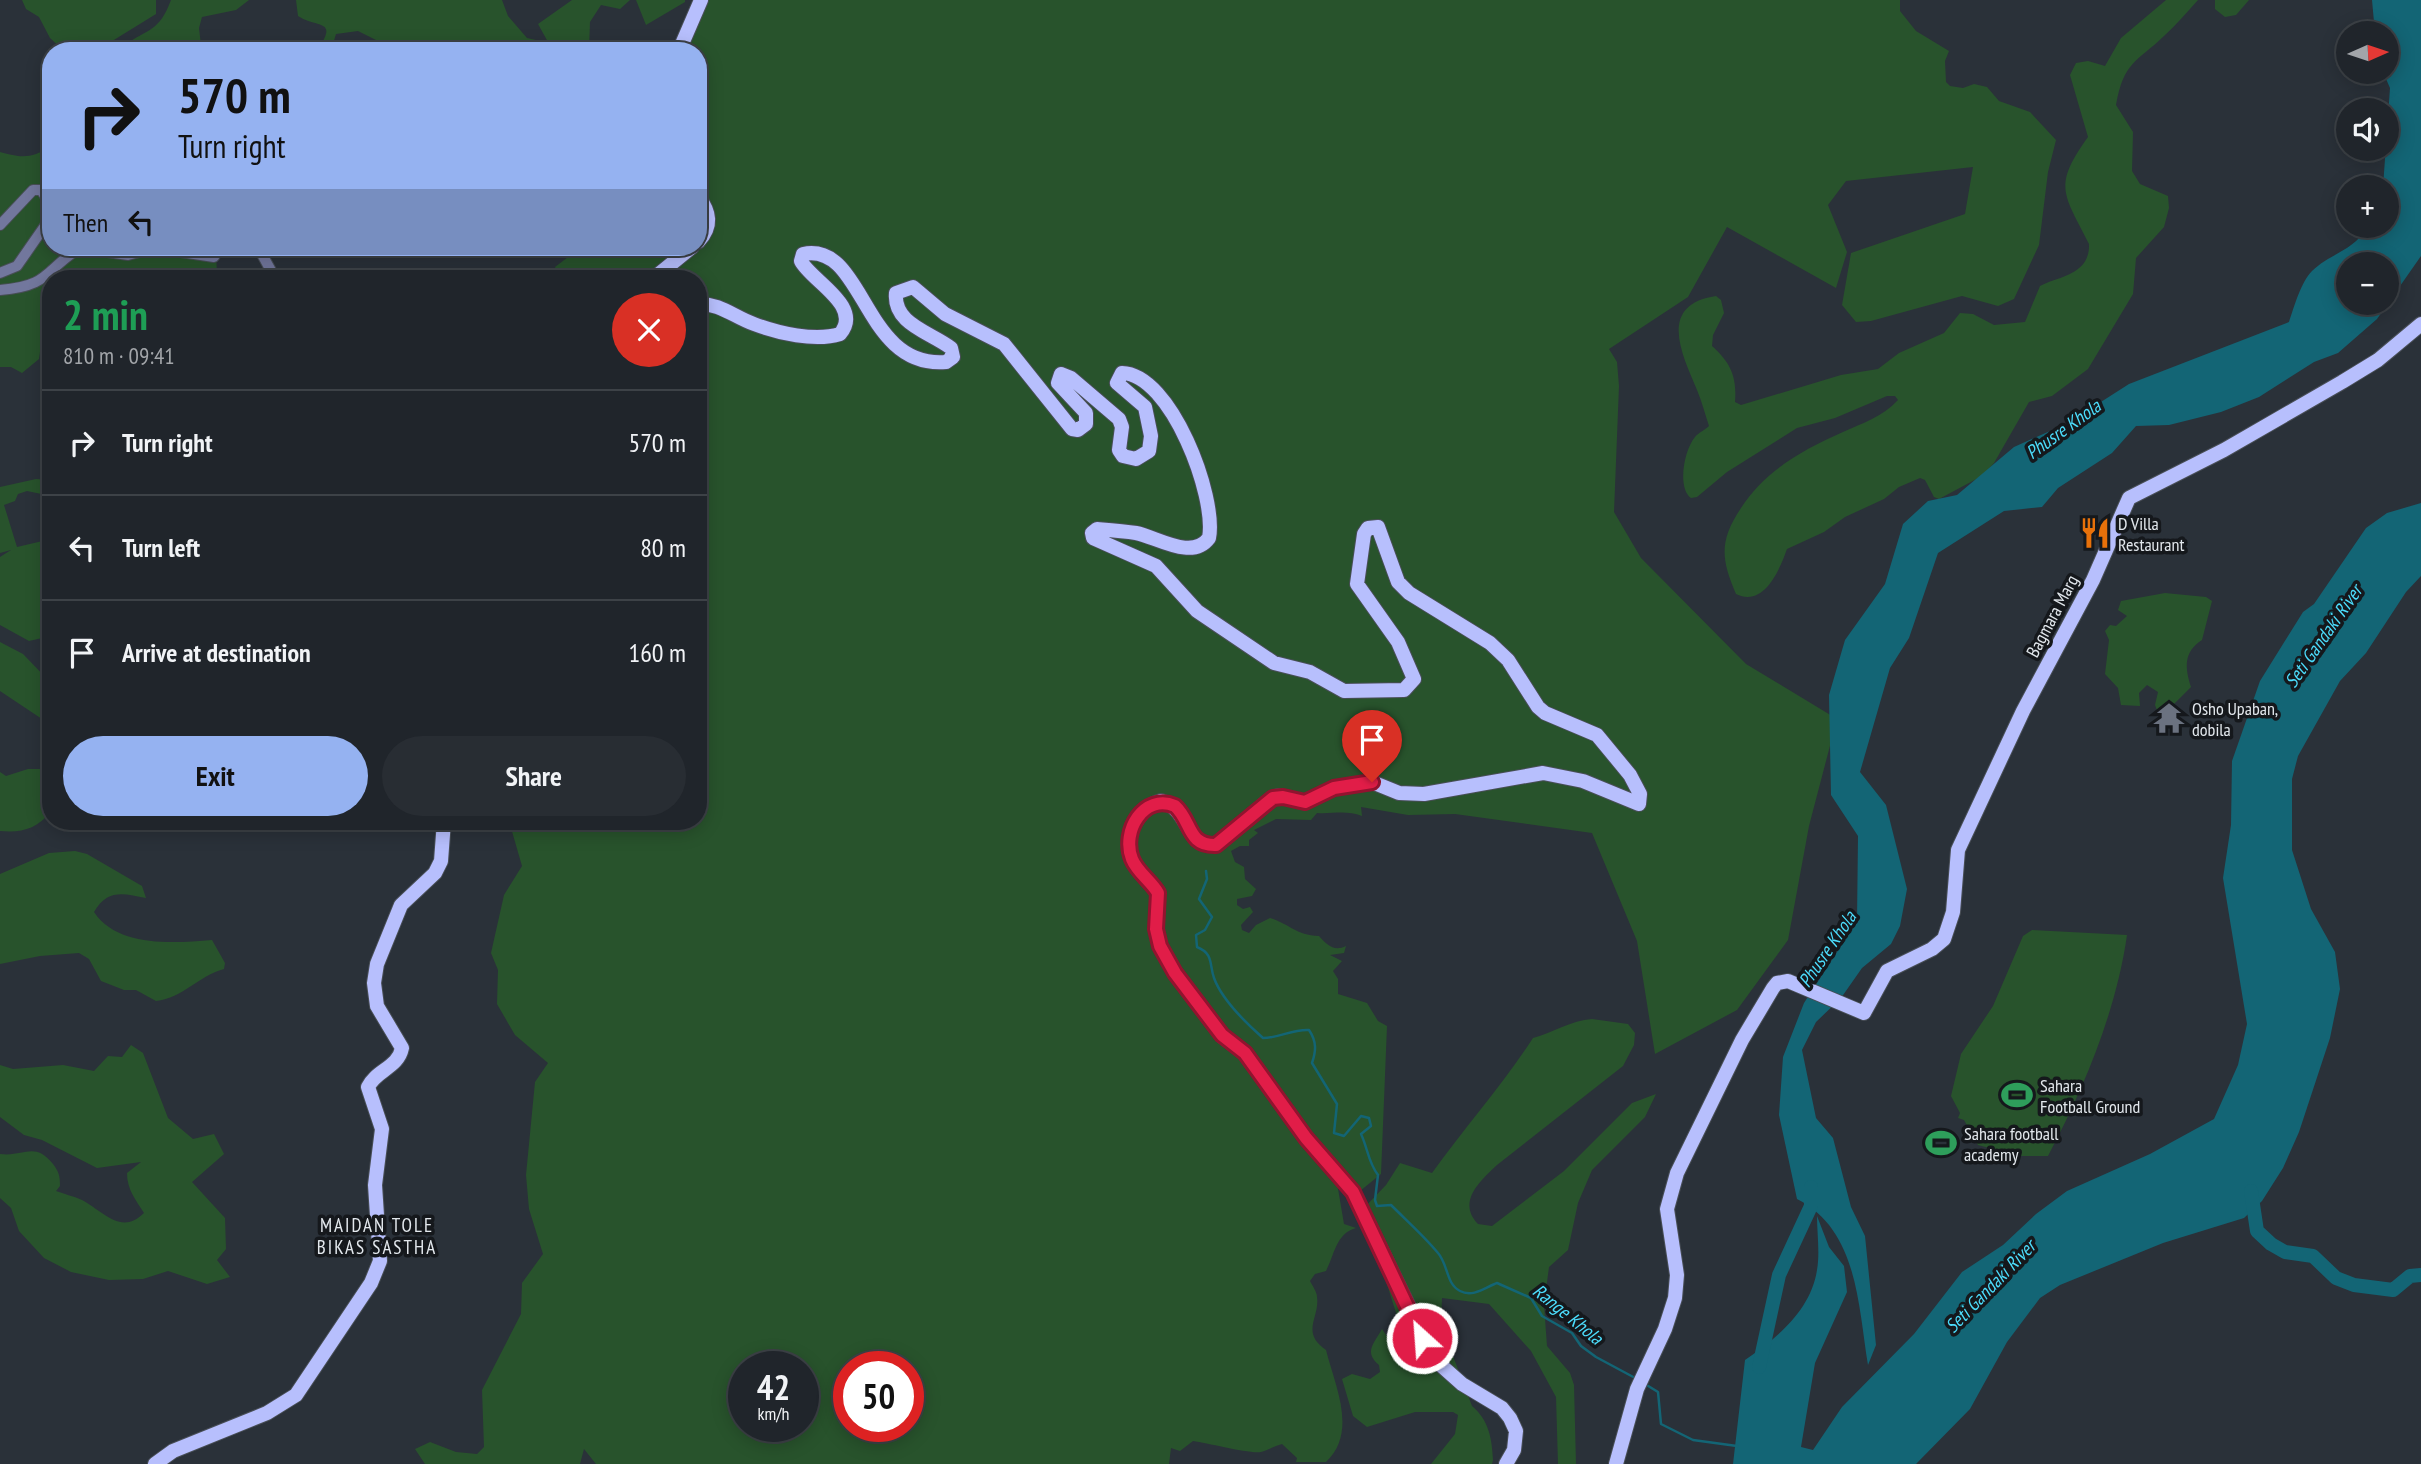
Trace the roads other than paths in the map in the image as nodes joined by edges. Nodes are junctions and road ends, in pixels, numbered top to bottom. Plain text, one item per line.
1 (701, 0) edge
2 (683, 42) edge
3 (42, 192) edge
4 (707, 208) edge
5 (0, 225) edge
6 (707, 226) edge
7 (42, 230) edge
8 (72, 256) edge
9 (681, 256) edge
10 (57, 270) edge
11 (664, 270) edge
12 (0, 273) edge
13 (42, 281) edge
14 (0, 290) edge
15 (707, 305) edge
16 (2421, 324) edge
17 (443, 830) edge
18 (155, 1464) edge
19 (1506, 1464) edge
20 (1616, 1464) edge

1 - 2 main road
3 - 5 street
4 - 6 main road
7 - 12 street
8 - 10 street
9 - 11 main road
13 - 14 street
15 - 19 main road
16 - 20 main road, Bagmara Marg
17 - 18 main road

